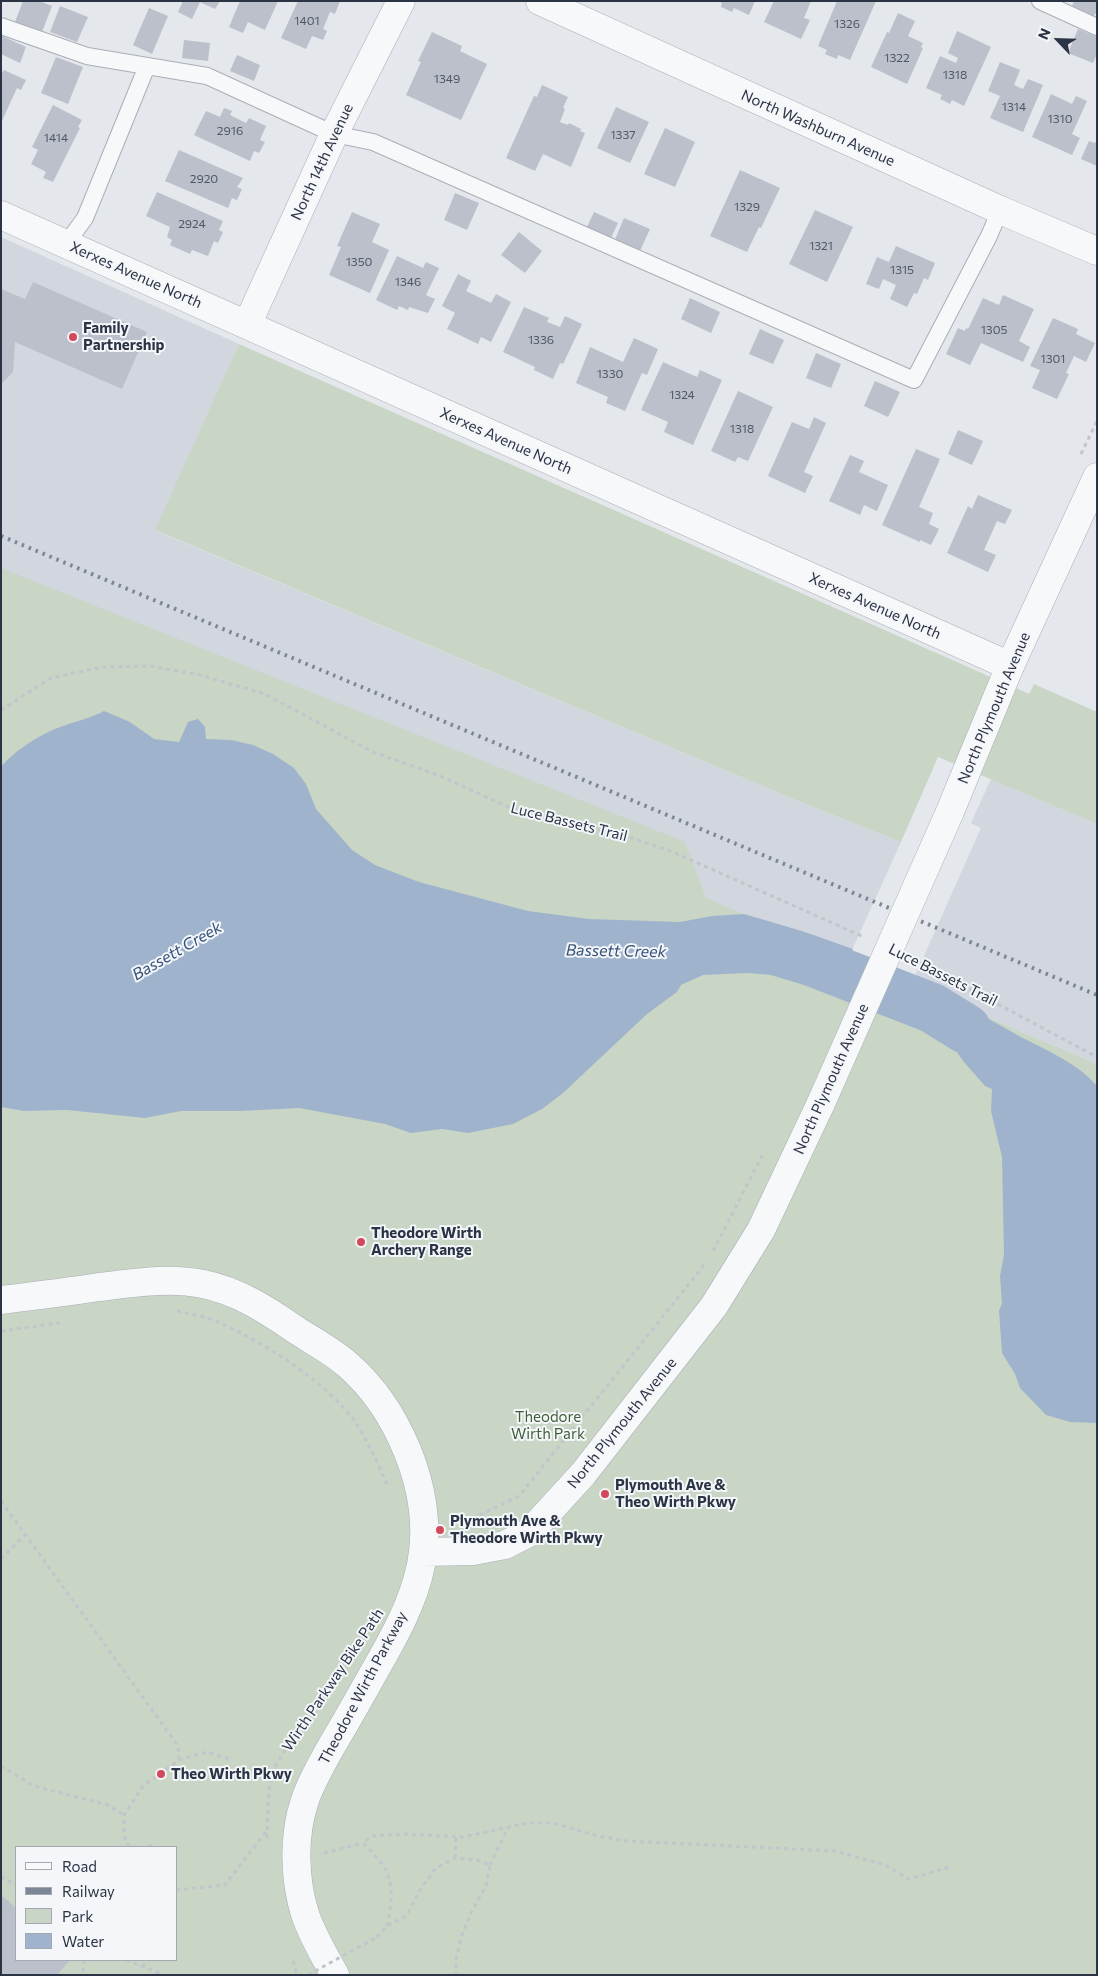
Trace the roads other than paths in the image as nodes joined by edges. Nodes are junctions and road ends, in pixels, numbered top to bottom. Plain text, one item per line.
1 (401, 1) edge
2 (540, 1) edge
3 (1040, 1) edge
4 (1, 26) edge
5 (1097, 27) edge
6 (147, 66) junction
7 (334, 134) junction
8 (1000, 210) junction
9 (1, 215) edge
10 (66, 244) junction
11 (1097, 251) edge
12 (247, 325) junction
13 (1097, 477) edge
14 (1010, 666) junction
15 (1, 1300) edge
16 (423, 1552) junction
17 (335, 1975) edge

1 - 7 street, North 14th Avenue
2 - 8 street, North Washburn Avenue
3 - 5 lane
4 - 6 lane
6 - 7 lane
6 - 10 lane
7 - 8 lane
7 - 12 street, North 14th Avenue
8 - 11 street, North Washburn Avenue
9 - 10 street, Xerxes Avenue North
10 - 12 street, Xerxes Avenue North
12 - 14 street, Xerxes Avenue North
13 - 14 street, North Plymouth Avenue
14 - 16 street, North Plymouth Avenue, bridge
15 - 16 street, Theodore Wirth Parkway
16 - 17 street, Theodore Wirth Parkway

